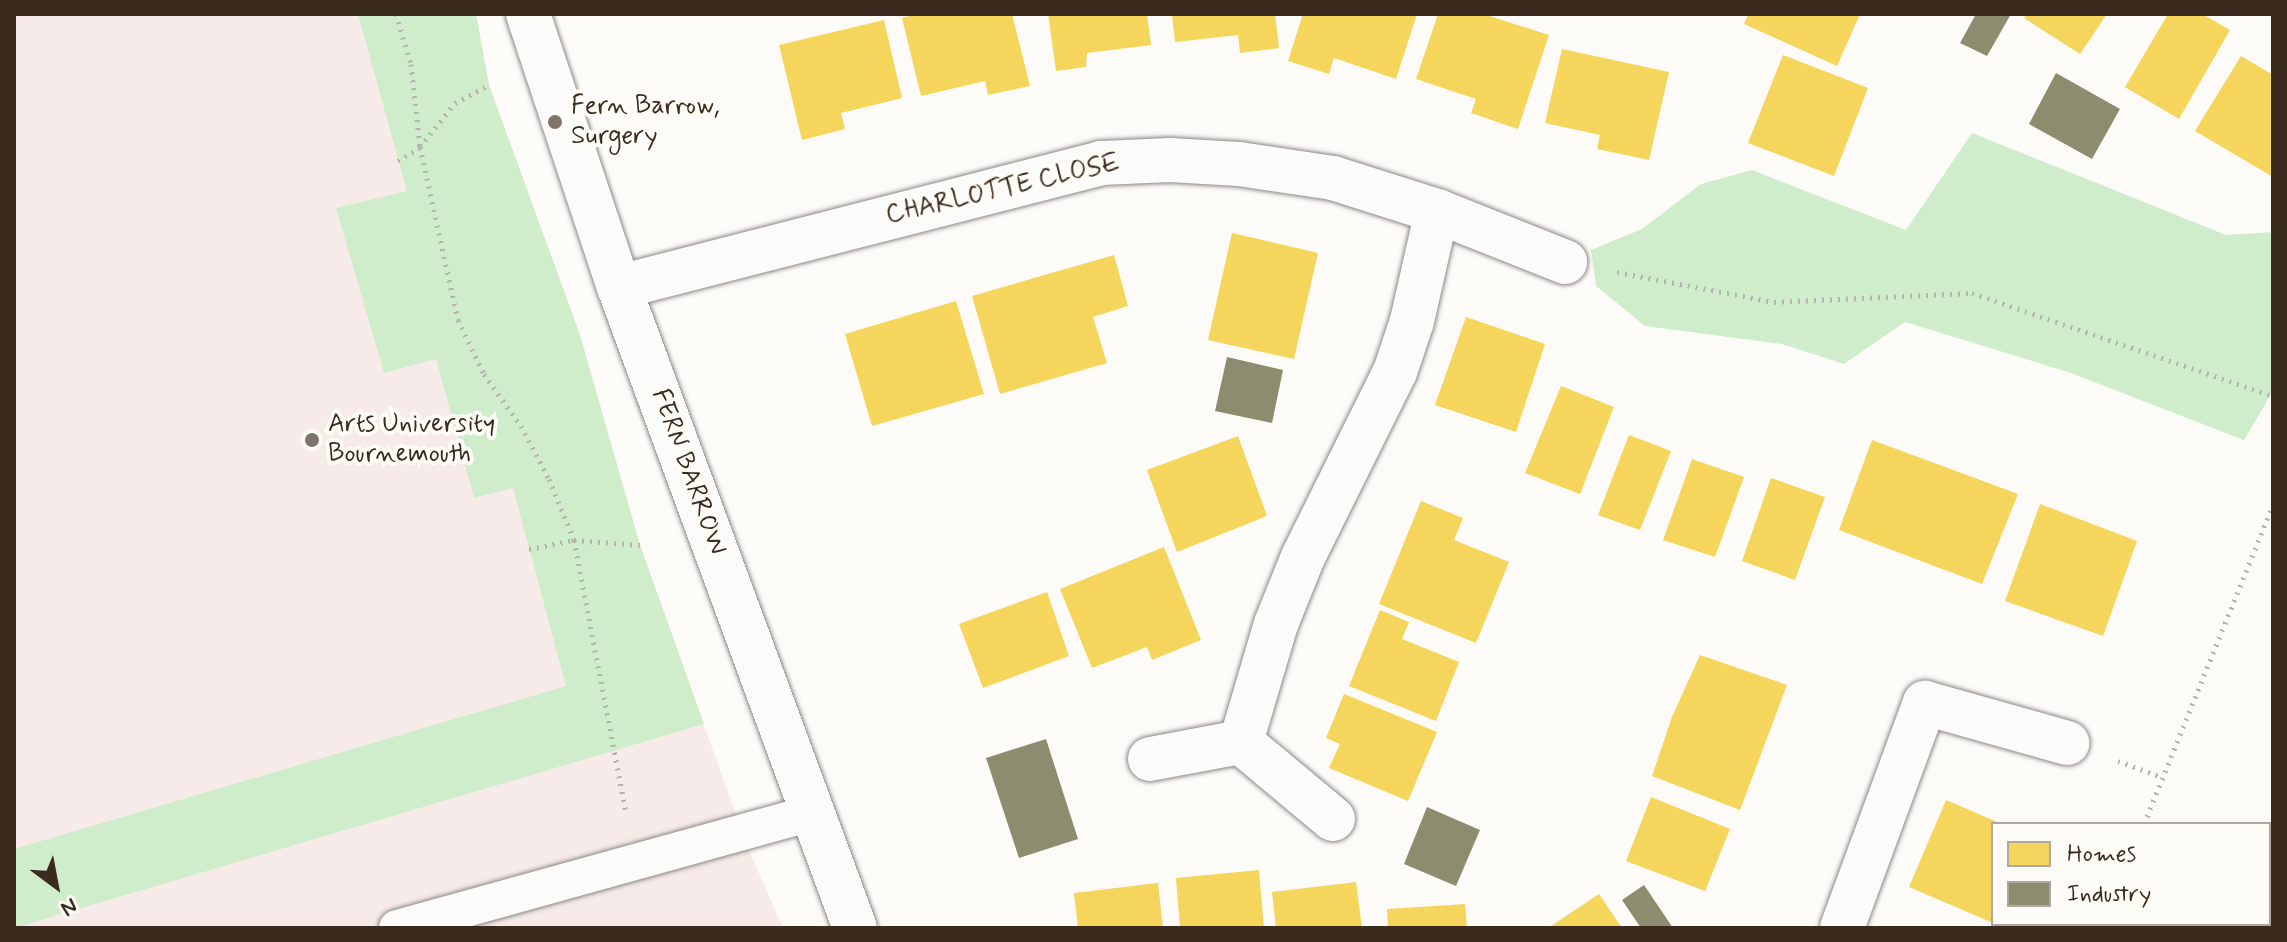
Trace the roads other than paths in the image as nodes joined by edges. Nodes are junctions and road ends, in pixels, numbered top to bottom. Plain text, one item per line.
1 (528, 14) edge
2 (1437, 211) junction
3 (1565, 262) road end
4 (619, 287) junction
5 (1241, 742) junction
6 (2067, 743) dead end
7 (1150, 759) dead end
8 (813, 813) junction
9 (1333, 819) dead end
10 (397, 928) edge
11 (855, 928) edge
12 (1842, 928) edge

1 - 4 street, FERN BARROW
2 - 3 street, CHARLOTTE CLOSE
2 - 4 street, CHARLOTTE CLOSE
2 - 5 street
4 - 8 street, FERN BARROW
5 - 7 street
5 - 9 street
6 - 12 street
8 - 10 lane
8 - 11 street, FERN BARROW

